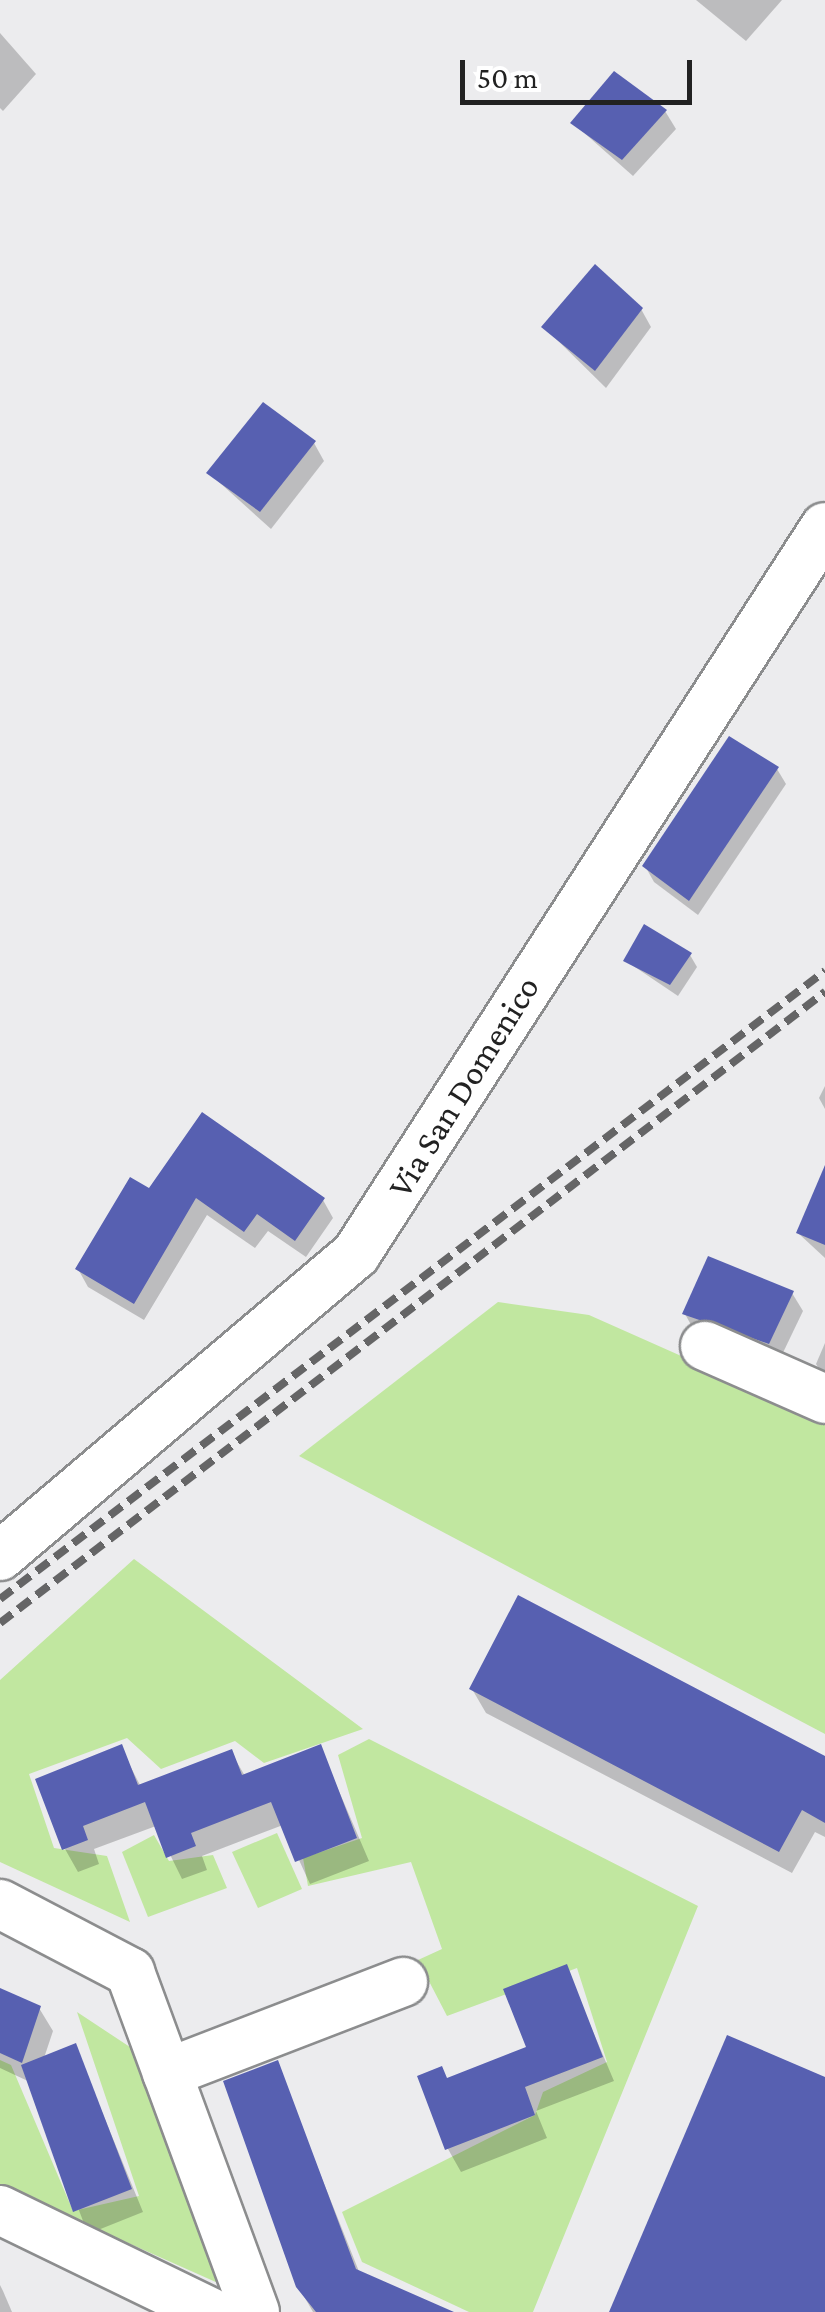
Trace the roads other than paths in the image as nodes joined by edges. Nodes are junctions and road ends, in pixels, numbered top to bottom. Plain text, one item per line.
1 (825, 527) edge
2 (705, 1346) dead end
3 (825, 1400) edge
4 (0, 1556) edge
5 (0, 1904) edge
6 (403, 1982) dead end
7 (167, 2073) junction
8 (0, 2210) edge
9 (210, 2312) edge
10 (255, 2312) edge

1 - 4 street, Via San Domenico
2 - 3 street
5 - 7 street
6 - 7 street
7 - 10 street
8 - 9 street

